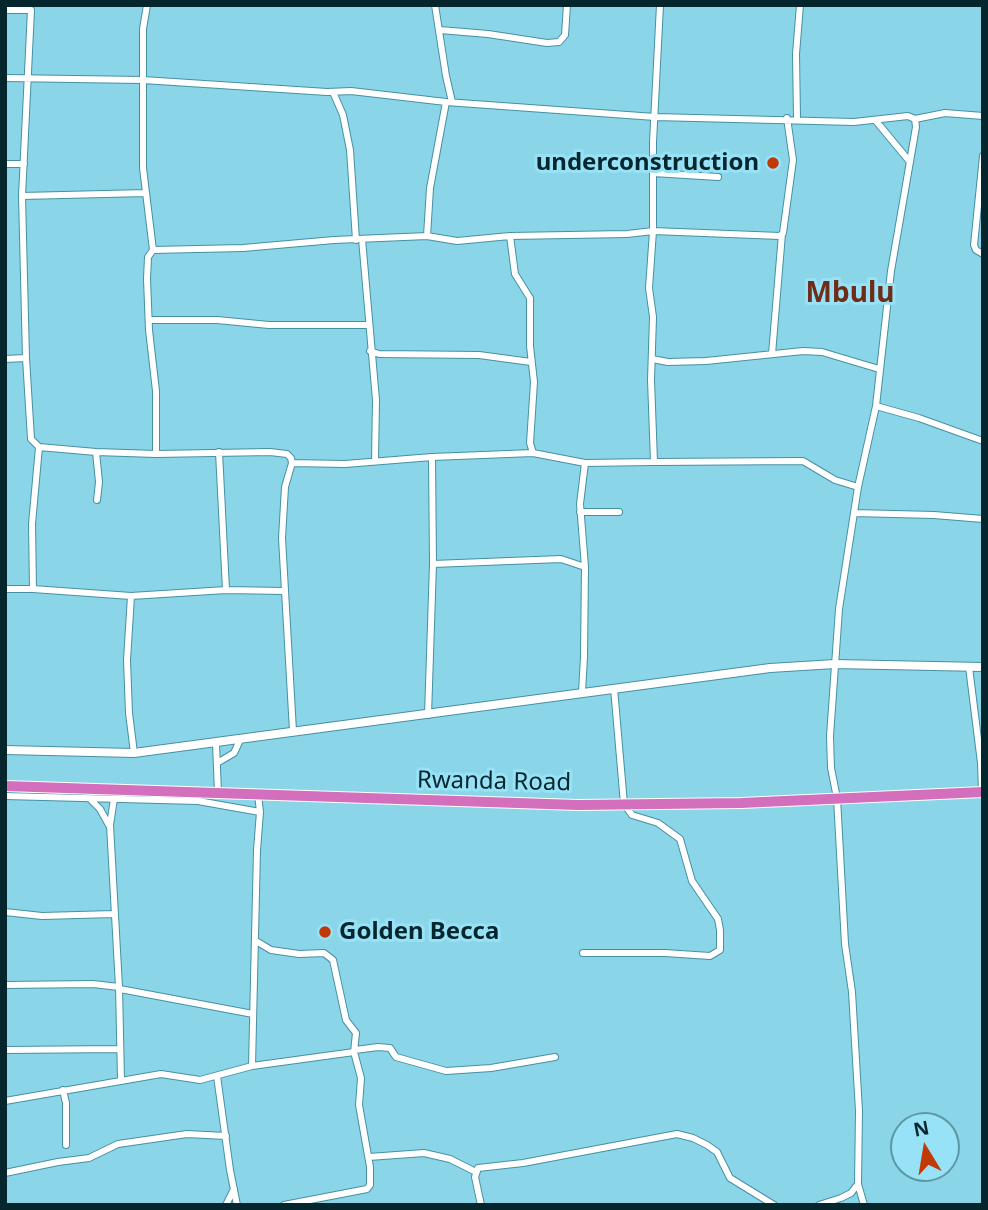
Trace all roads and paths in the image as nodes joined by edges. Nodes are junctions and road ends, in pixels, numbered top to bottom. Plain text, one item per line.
1 (148, 5) edge
2 (435, 5) edge
3 (567, 5) edge
4 (660, 5) edge
5 (800, 5) edge
6 (5, 10) edge
7 (440, 30) junction
8 (5, 78) edge
9 (29, 80) junction
10 (143, 80) junction
11 (333, 92) junction
12 (449, 102) junction
13 (983, 116) edge
14 (655, 117) junction
15 (788, 118) junction
16 (797, 118) junction
17 (915, 119) junction
18 (876, 121) junction
19 (983, 156) edge
20 (910, 162) junction
21 (5, 164) edge
22 (24, 164) junction
23 (653, 173) junction
24 (718, 177) dead end
25 (146, 193) junction
26 (22, 196) junction
27 (653, 231) junction
28 (782, 234) junction
29 (427, 236) junction
30 (510, 236) junction
31 (359, 240) junction
32 (153, 250) junction
33 (983, 254) edge
34 (149, 320) junction
35 (368, 325) junction
36 (370, 351) junction
37 (772, 354) junction
38 (5, 359) edge
39 (26, 359) junction
40 (652, 359) junction
41 (531, 362) junction
42 (878, 369) junction
43 (876, 406) junction
44 (983, 441) edge
45 (40, 447) junction
46 (96, 452) junction
47 (219, 452) junction
48 (533, 453) junction
49 (156, 454) junction
50 (432, 457) junction
51 (375, 460) junction
52 (654, 462) junction
53 (292, 463) junction
54 (584, 463) junction
55 (858, 487) junction
56 (97, 500) dead end
57 (580, 512) junction
58 (619, 512) dead end
59 (853, 513) junction
60 (983, 519) edge
61 (433, 564) junction
62 (585, 567) junction
63 (5, 589) edge
64 (33, 589) junction
65 (226, 590) junction
66 (284, 592) junction
67 (131, 596) junction
68 (835, 664) junction
69 (968, 667) junction
70 (983, 667) edge
71 (614, 688) junction
72 (582, 692) junction
73 (428, 715) junction
74 (293, 731) junction
75 (240, 740) junction
76 (216, 743) junction
77 (5, 750) edge
78 (134, 752) junction
79 (217, 763) junction
80 (5, 786) edge
81 (983, 792) edge
82 (218, 793) junction
83 (258, 794) junction
84 (5, 796) edge
85 (88, 798) junction
86 (837, 798) junction
87 (114, 799) junction
88 (624, 804) junction
89 (260, 812) junction
90 (110, 828) junction
91 (5, 912) edge
92 (114, 914) junction
93 (256, 941) junction
94 (583, 953) dead end
95 (5, 985) edge
96 (120, 988) junction
97 (253, 1014) junction
98 (120, 1049) junction
99 (5, 1050) edge
100 (354, 1051) junction
101 (555, 1057) dead end
102 (252, 1066) junction
103 (217, 1076) junction
104 (121, 1080) junction
105 (63, 1090) junction
106 (5, 1101) edge
107 (226, 1136) junction
108 (66, 1145) dead end
109 (369, 1157) junction
110 (476, 1172) junction
111 (5, 1173) edge
112 (858, 1184) junction
113 (234, 1189) junction
114 (226, 1205) edge
115 (237, 1205) edge
116 (284, 1205) edge
117 (481, 1205) edge
118 (774, 1205) edge
119 (819, 1205) edge
120 (864, 1205) edge

1 - 10 street
2 - 7 street
3 - 7 street
4 - 14 street
5 - 16 street
6 - 9 street
7 - 12 street
8 - 9 street
9 - 10 street
9 - 22 street
10 - 11 street
10 - 25 street
11 - 12 street
11 - 31 street
12 - 14 street
12 - 29 street
13 - 17 street
14 - 15 street
14 - 23 street
15 - 16 street
15 - 28 street
16 - 18 street
17 - 18 street
17 - 20 street
18 - 20 street
19 - 33 street
20 - 42 street
21 - 22 street
22 - 26 street
23 - 24 street
23 - 27 street
25 - 26 street
25 - 32 street
26 - 39 street
27 - 28 street
27 - 30 street
27 - 40 street
28 - 37 street
29 - 30 street
29 - 31 street
30 - 41 street
31 - 32 street
31 - 35 street
32 - 34 street
34 - 35 street
34 - 49 street
35 - 36 street
36 - 41 street
36 - 51 street
37 - 40 street
37 - 42 street
38 - 39 street
39 - 45 street
40 - 52 street
41 - 48 street
42 - 43 street
43 - 44 street
43 - 55 street
45 - 46 street
45 - 64 street
46 - 49 street
46 - 56 street
47 - 49 street
47 - 53 street
47 - 65 street
48 - 50 street
48 - 54 street
50 - 51 street
50 - 61 street
51 - 53 street
52 - 54 street
52 - 55 street
53 - 66 street
54 - 57 street
55 - 59 street
57 - 58 street
57 - 62 street
59 - 60 street
59 - 68 street
61 - 62 street
61 - 73 street
62 - 72 street
63 - 64 street
64 - 67 street
65 - 66 street
65 - 67 street
66 - 74 street
67 - 78 street
68 - 69 street
68 - 71 street
68 - 86 street
69 - 70 street
69 - 81 street
71 - 72 street
71 - 88 street
72 - 73 street
73 - 74 street
74 - 75 street
75 - 76 street
75 - 79 street
76 - 78 street
76 - 79 street
77 - 78 street
79 - 82 street
80 - 82 highway, Rwanda Road
81 - 86 highway, Rwanda Road
82 - 83 highway, Rwanda Road
83 - 88 highway, Rwanda Road
83 - 89 street
84 - 85 street
85 - 87 street
85 - 90 street
86 - 88 highway, Rwanda Road
86 - 112 street
87 - 89 street
87 - 90 street
88 - 94 street
89 - 93 street
90 - 92 street
91 - 92 street
92 - 96 street
93 - 97 street
93 - 100 street
95 - 96 street
96 - 97 street
96 - 98 street
97 - 102 street
98 - 99 street
98 - 104 street
100 - 101 street
100 - 102 street
100 - 109 street
102 - 103 street
103 - 104 street
103 - 107 street
104 - 105 street
105 - 106 street
105 - 108 street
107 - 111 street
107 - 113 street
109 - 110 street
109 - 116 street
110 - 117 street
110 - 118 street
112 - 119 street
112 - 120 street
113 - 114 street
113 - 115 street

